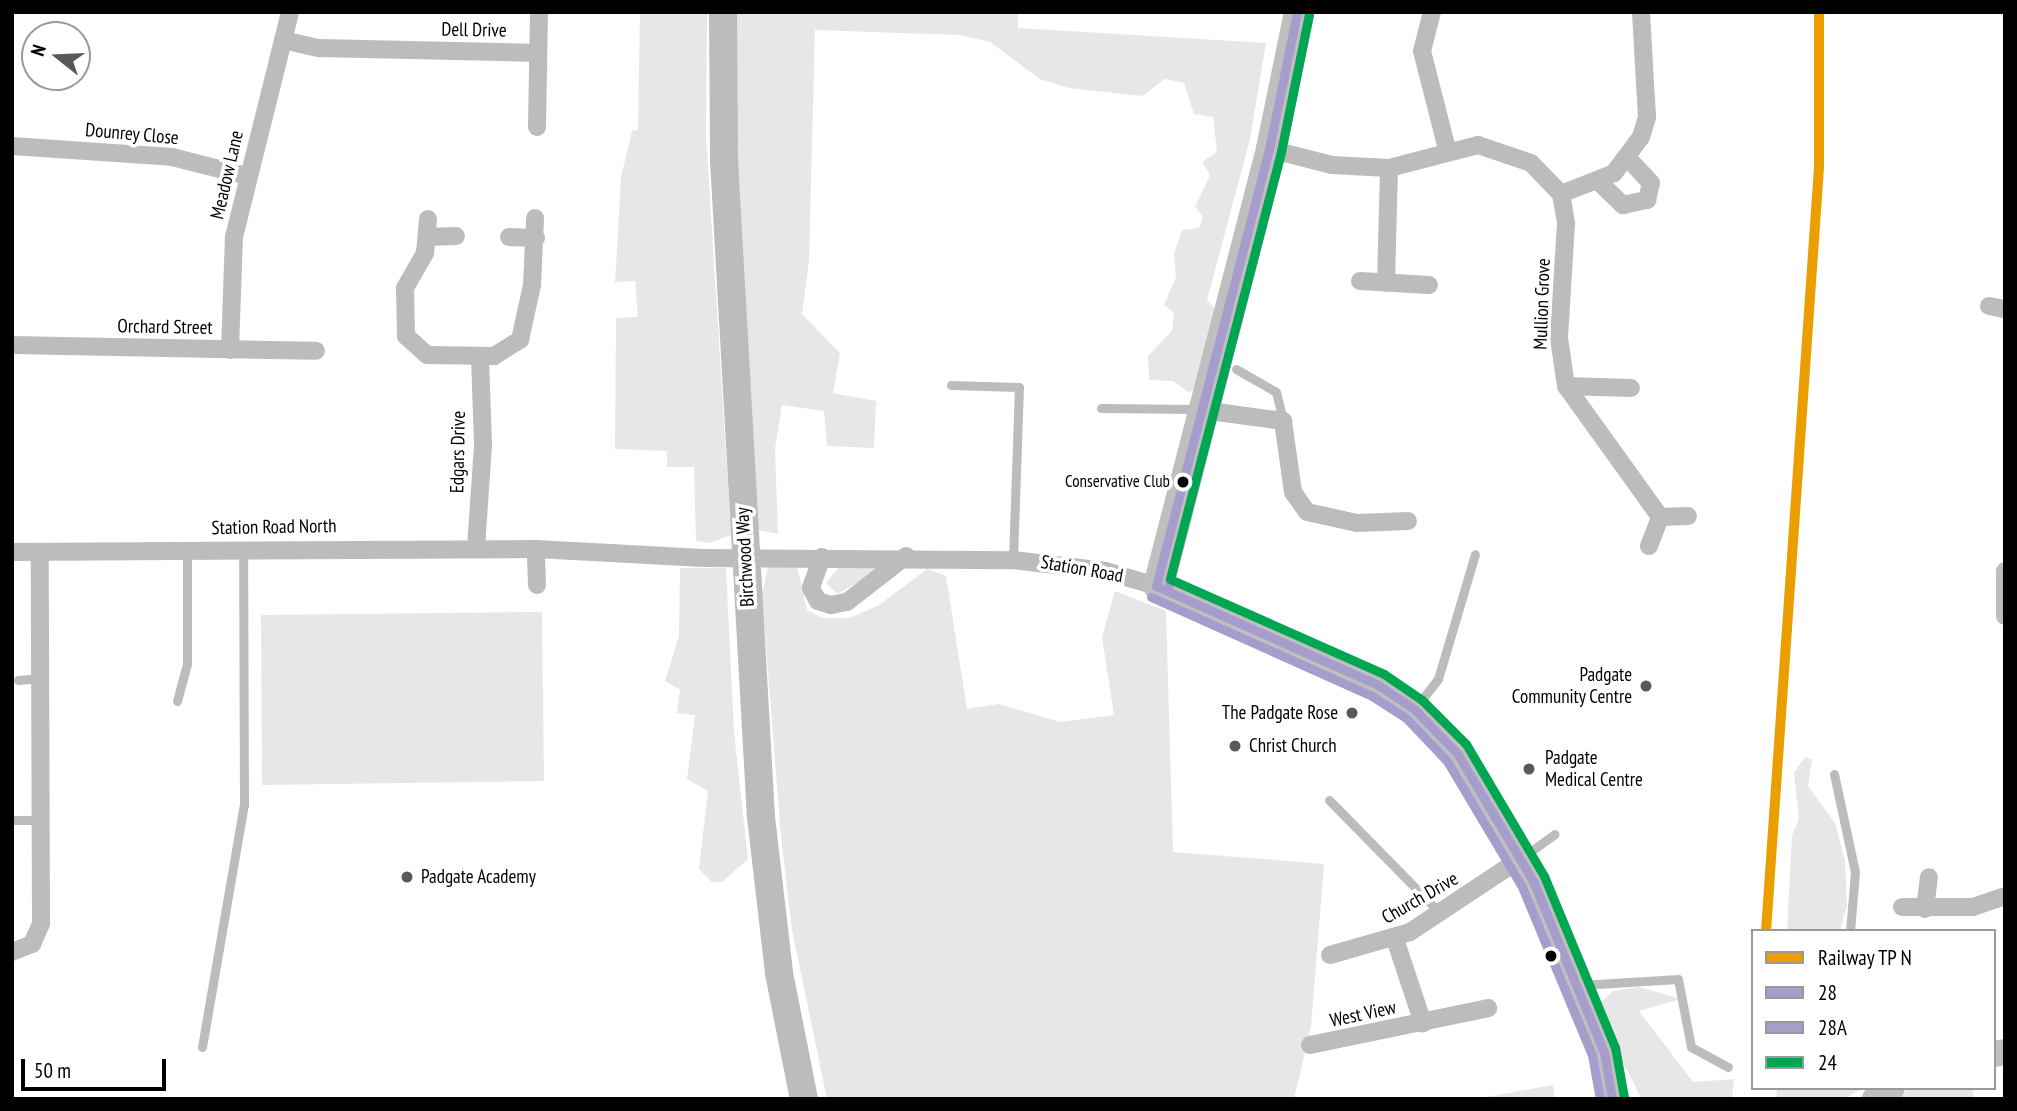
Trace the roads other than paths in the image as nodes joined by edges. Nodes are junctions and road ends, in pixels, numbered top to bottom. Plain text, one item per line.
1 (290, 12) edge
2 (539, 12) edge
3 (723, 12) edge
4 (1297, 12) edge
5 (1432, 12) edge
6 (1641, 12) edge
7 (283, 40) junction
8 (538, 52) junction
9 (537, 127) dead end
10 (12, 146) edge
11 (1269, 149) junction
12 (1447, 149) junction
13 (1628, 158) junction
14 (1389, 168) junction
15 (247, 176) junction
16 (1600, 183) junction
17 (1561, 194) junction
18 (536, 218) dead end
19 (456, 236) dead end
20 (509, 237) dead end
21 (536, 238) junction
22 (1360, 281) dead end
23 (1386, 283) junction
24 (1429, 285) dead end
25 (12, 345) edge
26 (415, 348) junction
27 (230, 350) junction
28 (316, 351) dead end
29 (480, 356) junction
30 (401, 360) dead end
31 (1236, 369) dead end
32 (951, 385) dead end
33 (1566, 386) junction
34 (1631, 388) dead end
35 (1101, 408) dead end
36 (1202, 410) junction
37 (1283, 421) junction
38 (1688, 516) dead end
39 (1660, 517) junction
40 (1408, 521) dead end
41 (1649, 546) dead end
42 (243, 548) junction
43 (476, 548) junction
44 (187, 549) junction
45 (536, 549) junction
46 (12, 552) edge
47 (40, 552) junction
48 (1475, 554) dead end
49 (906, 556) junction
50 (822, 557) junction
51 (783, 559) joint
52 (1013, 560) junction
53 (2005, 571) edge
54 (537, 585) dead end
55 (1156, 586) junction
56 (2005, 616) edge
57 (43, 678) junction
58 (18, 680) dead end
59 (177, 701) dead end
60 (1414, 709) junction
61 (1835, 774) dead end
62 (1329, 800) dead end
63 (12, 820) edge
64 (44, 820) junction
65 (1555, 834) dead end
66 (1522, 858) junction
67 (1929, 877) dead end
68 (2005, 896) edge
69 (1902, 907) dead end
70 (1925, 909) junction
71 (1441, 914) junction
72 (1850, 929) edge
73 (1395, 939) junction
74 (12, 952) edge
75 (1330, 955) dead end
76 (1578, 986) junction
77 (1488, 1008) dead end
78 (1423, 1023) junction
79 (1310, 1045) dead end
80 (202, 1047) dead end
81 (1728, 1067) dead end
82 (804, 1099) edge
83 (1612, 1099) edge

1 - 7 street, Meadow Lane
2 - 8 street
3 - 82 main road, Birchwood Way
4 - 11 street
5 - 12 street
6 - 13 street
7 - 8 street, Dell Drive
7 - 15 street, Meadow Lane
8 - 9 street
10 - 15 street, Dounrey Close
11 - 14 street
11 - 36 street
12 - 14 street
12 - 17 street
13 - 16 street
13 - 16 street
14 - 23 street
15 - 27 street, Meadow Lane
16 - 17 street
17 - 33 street, Mullion Grove
18 - 21 street
19 - 26 street
20 - 21 street
21 - 29 street
22 - 23 street
23 - 24 street
25 - 27 street, Orchard Street
26 - 29 street
26 - 30 street
27 - 28 street, Orchard Street
29 - 43 street, Edgars Drive
31 - 37 lane
32 - 52 lane
33 - 34 street
33 - 39 street, Mullion Grove
35 - 36 lane
36 - 37 street
36 - 55 street
37 - 40 street
38 - 39 street
39 - 41 street
42 - 43 street, Station Road North
42 - 44 street, Station Road North
42 - 80 lane
43 - 45 street, Station Road North
44 - 47 street, Station Road North
44 - 59 lane
45 - 51 street, Station Road North
45 - 54 street
46 - 47 street, Station Road North
47 - 57 street
48 - 60 lane
49 - 50 street, Station Road
49 - 50 street
49 - 52 street, Station Road
50 - 51 street, Station Road
52 - 55 street, Station Road
53 - 56 street
55 - 60 street, Station Road
57 - 58 lane
57 - 64 street
60 - 66 street, Station Road
61 - 72 lane
62 - 71 lane
63 - 64 lane
64 - 74 street
65 - 66 lane
66 - 71 street, Church Drive
66 - 76 street, Station Road
67 - 70 street
68 - 70 street
69 - 70 street
71 - 73 street, Church Drive
73 - 75 street, Church Drive
73 - 78 street, West View
76 - 81 lane
76 - 83 street, Station Road
77 - 78 street, West View
78 - 79 street, West View

